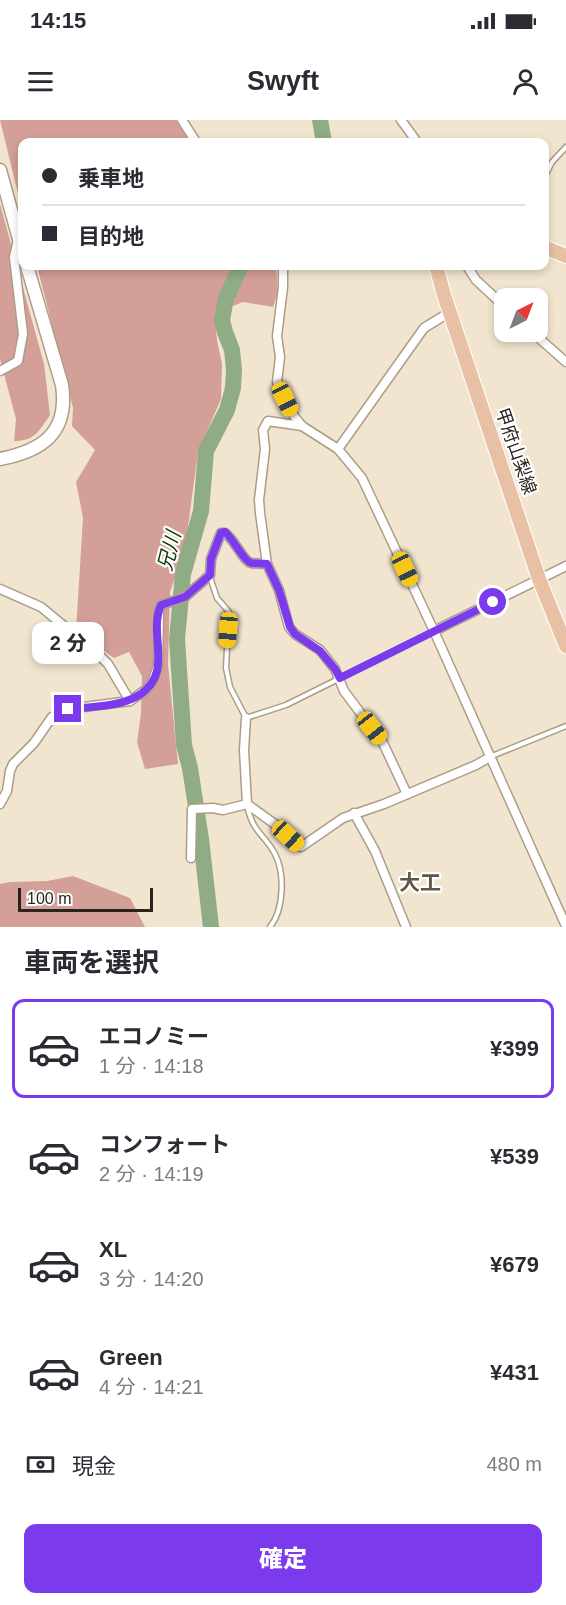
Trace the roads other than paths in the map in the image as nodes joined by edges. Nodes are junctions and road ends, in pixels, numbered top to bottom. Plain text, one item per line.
1 (182, 120) edge
2 (401, 120) edge
3 (193, 138) edge
4 (414, 138) edge
5 (566, 147) edge
6 (549, 168) edge
7 (0, 170) edge
8 (18, 233) edge
9 (18, 240) edge
10 (549, 249) edge
11 (566, 255) edge
12 (28, 270) edge
13 (283, 270) edge
14 (437, 270) edge
15 (470, 270) edge
16 (494, 297) edge
17 (450, 312) junction
18 (543, 342) edge
19 (566, 362) edge
20 (0, 363) edge
21 (10, 367) junction
22 (0, 371) edge
23 (302, 426) junction
24 (339, 449) junction
25 (0, 459) edge
26 (267, 564) junction
27 (566, 566) edge
28 (210, 575) junction
29 (539, 579) junction
30 (0, 589) edge
31 (434, 631) junction
32 (566, 646) edge
33 (340, 678) junction
34 (130, 701) junction
35 (246, 718) junction
36 (566, 726) edge
37 (490, 757) junction
38 (407, 794) junction
39 (0, 804) edge
40 (247, 804) junction
41 (354, 813) junction
42 (191, 858) dead end
43 (401, 925) edge
44 (566, 926) edge
45 (270, 927) edge

1 - 3 street
2 - 4 street
5 - 6 lane
7 - 8 street
9 - 21 street
10 - 11 main road
12 - 25 street
13 - 23 street
14 - 17 main road, 甲府山梨線
15 - 16 street
17 - 24 street
17 - 29 main road, 甲府山梨線
18 - 19 street
20 - 21 lane
21 - 22 street
23 - 24 street
23 - 26 street
24 - 31 street
26 - 28 street
26 - 33 street
27 - 29 street
28 - 34 street
28 - 35 lane
29 - 31 street
29 - 32 main road, 甲府山梨線
30 - 34 street
31 - 33 lane
31 - 37 street
33 - 35 lane
33 - 38 street
34 - 39 street
35 - 40 street
36 - 37 lane
37 - 38 street
37 - 44 street
38 - 41 street
40 - 41 street
40 - 42 street
40 - 45 lane
41 - 43 street

